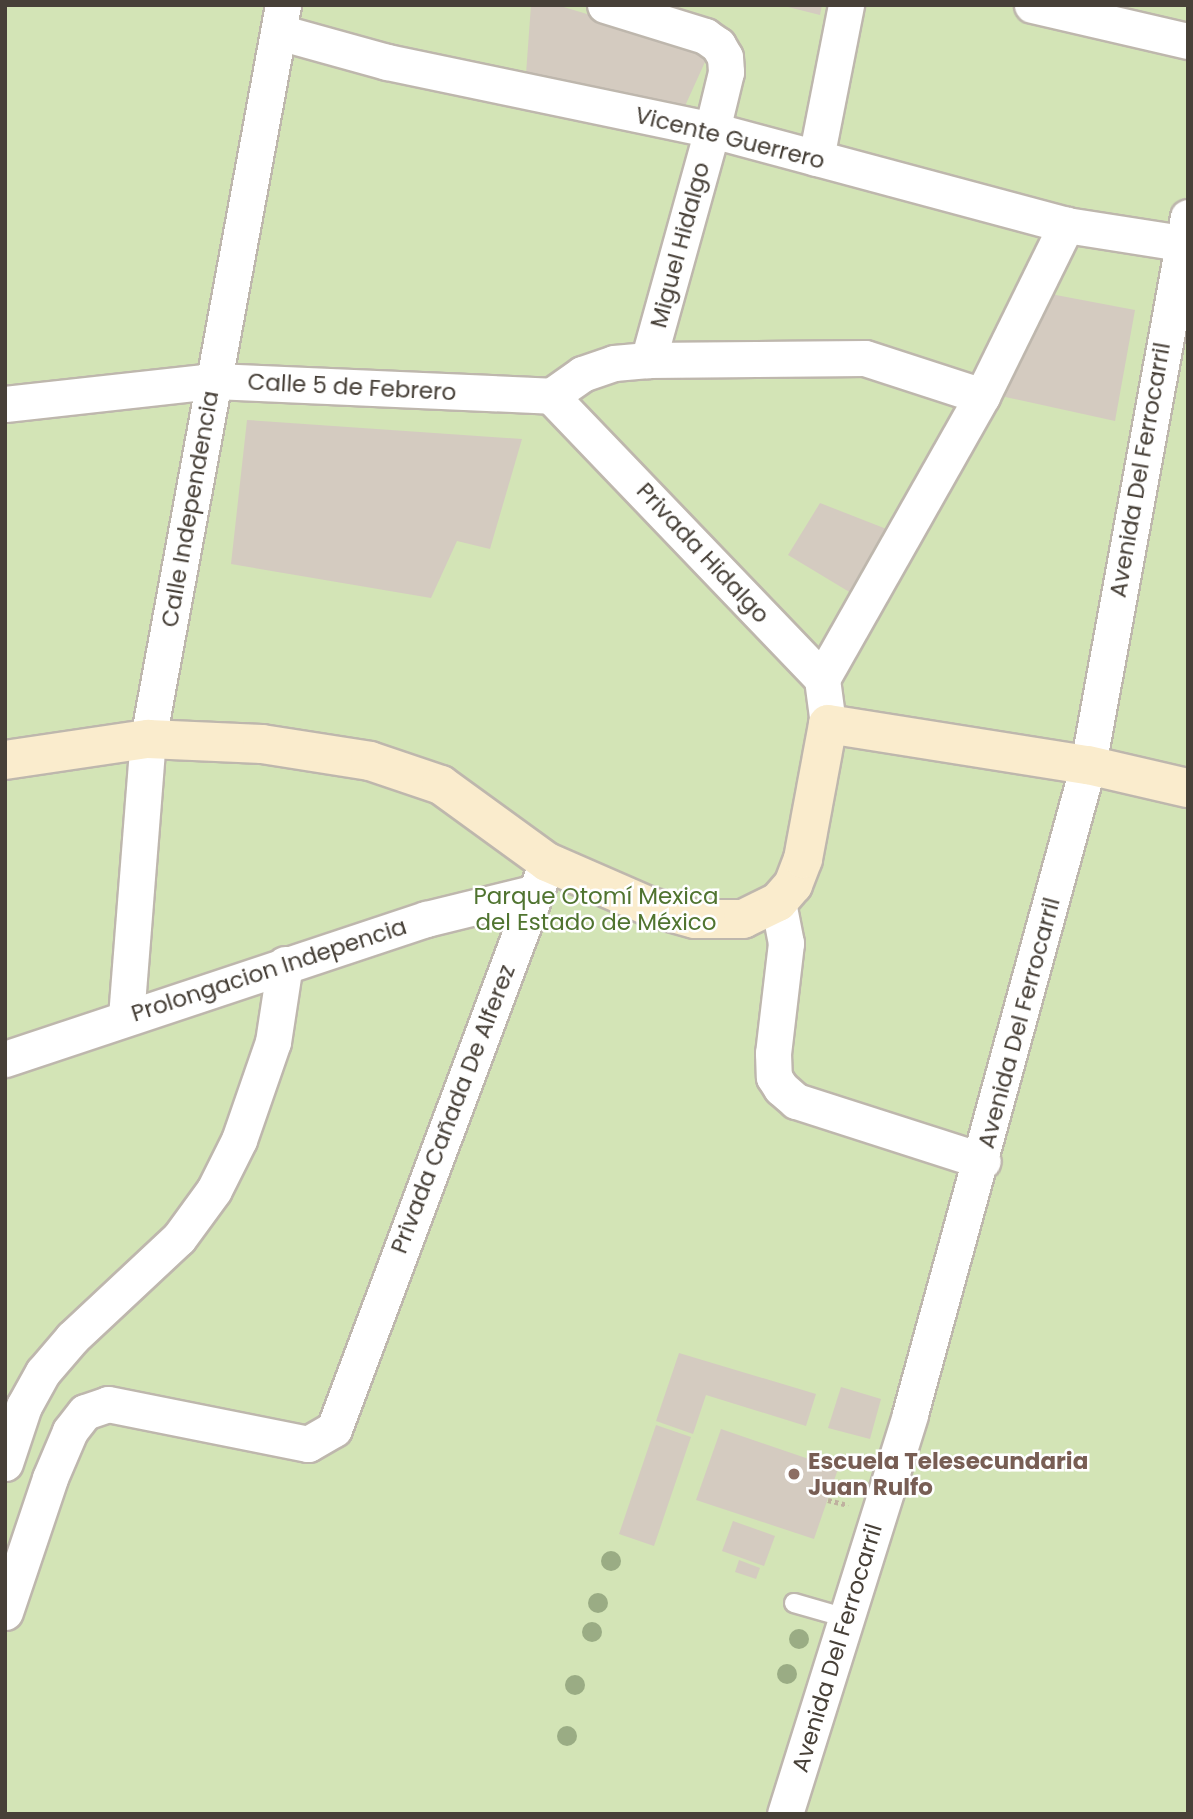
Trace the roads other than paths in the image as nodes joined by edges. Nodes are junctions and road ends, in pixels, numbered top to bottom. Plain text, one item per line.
1 (605, 5) edge
2 (846, 5) edge
3 (1032, 5) edge
4 (281, 19) edge
5 (1188, 41) edge
6 (712, 130) junction
7 (817, 158) junction
8 (1066, 225) junction
9 (1184, 230) edge
10 (648, 360) junction
11 (214, 381) junction
12 (551, 396) junction
13 (982, 396) junction
14 (5, 404) edge
15 (822, 679) junction
16 (828, 724) junction
17 (148, 739) junction
18 (5, 760) edge
19 (1088, 765) junction
20 (1188, 788) edge
21 (542, 877) junction
22 (778, 902) junction
23 (285, 964) junction
24 (126, 1017) junction
25 (5, 1059) edge
26 (983, 1161) junction
27 (5, 1463) edge
28 (794, 1602) dead end
29 (5, 1612) edge
30 (846, 1618) junction
31 (785, 1814) edge

1 - 6 street, Miguel Hidalgo
2 - 7 street
3 - 5 street
4 - 6 street, Vicente Guerrero
4 - 11 street, Calle Independencia
6 - 7 street, Vicente Guerrero
6 - 10 street, Miguel Hidalgo
7 - 8 street, Vicente Guerrero
8 - 9 street, Vicente Guerrero
8 - 13 street
9 - 19 street, Avenida Del Ferrocarril
10 - 12 street
10 - 13 street
11 - 12 street, Calle 5 de Febrero
11 - 14 street, Calle 5 de Febrero
11 - 17 street, Calle Independencia
12 - 15 street, Privada Hidalgo
13 - 15 street
15 - 16 street
16 - 19 main road
16 - 22 main road
17 - 18 main road
17 - 21 main road
17 - 24 street, Calle Independencia
19 - 20 main road
19 - 26 street, Avenida Del Ferrocarril
21 - 22 main road
21 - 23 street, Prolongacion Indepencia
21 - 29 street, Privada Cañada De Alferez
22 - 26 street
23 - 24 street, Prolongacion Indepencia
23 - 27 street
24 - 25 street, Prolongacion Indepencia
26 - 30 street, Avenida Del Ferrocarril
28 - 30 lane
30 - 31 street, Avenida Del Ferrocarril

